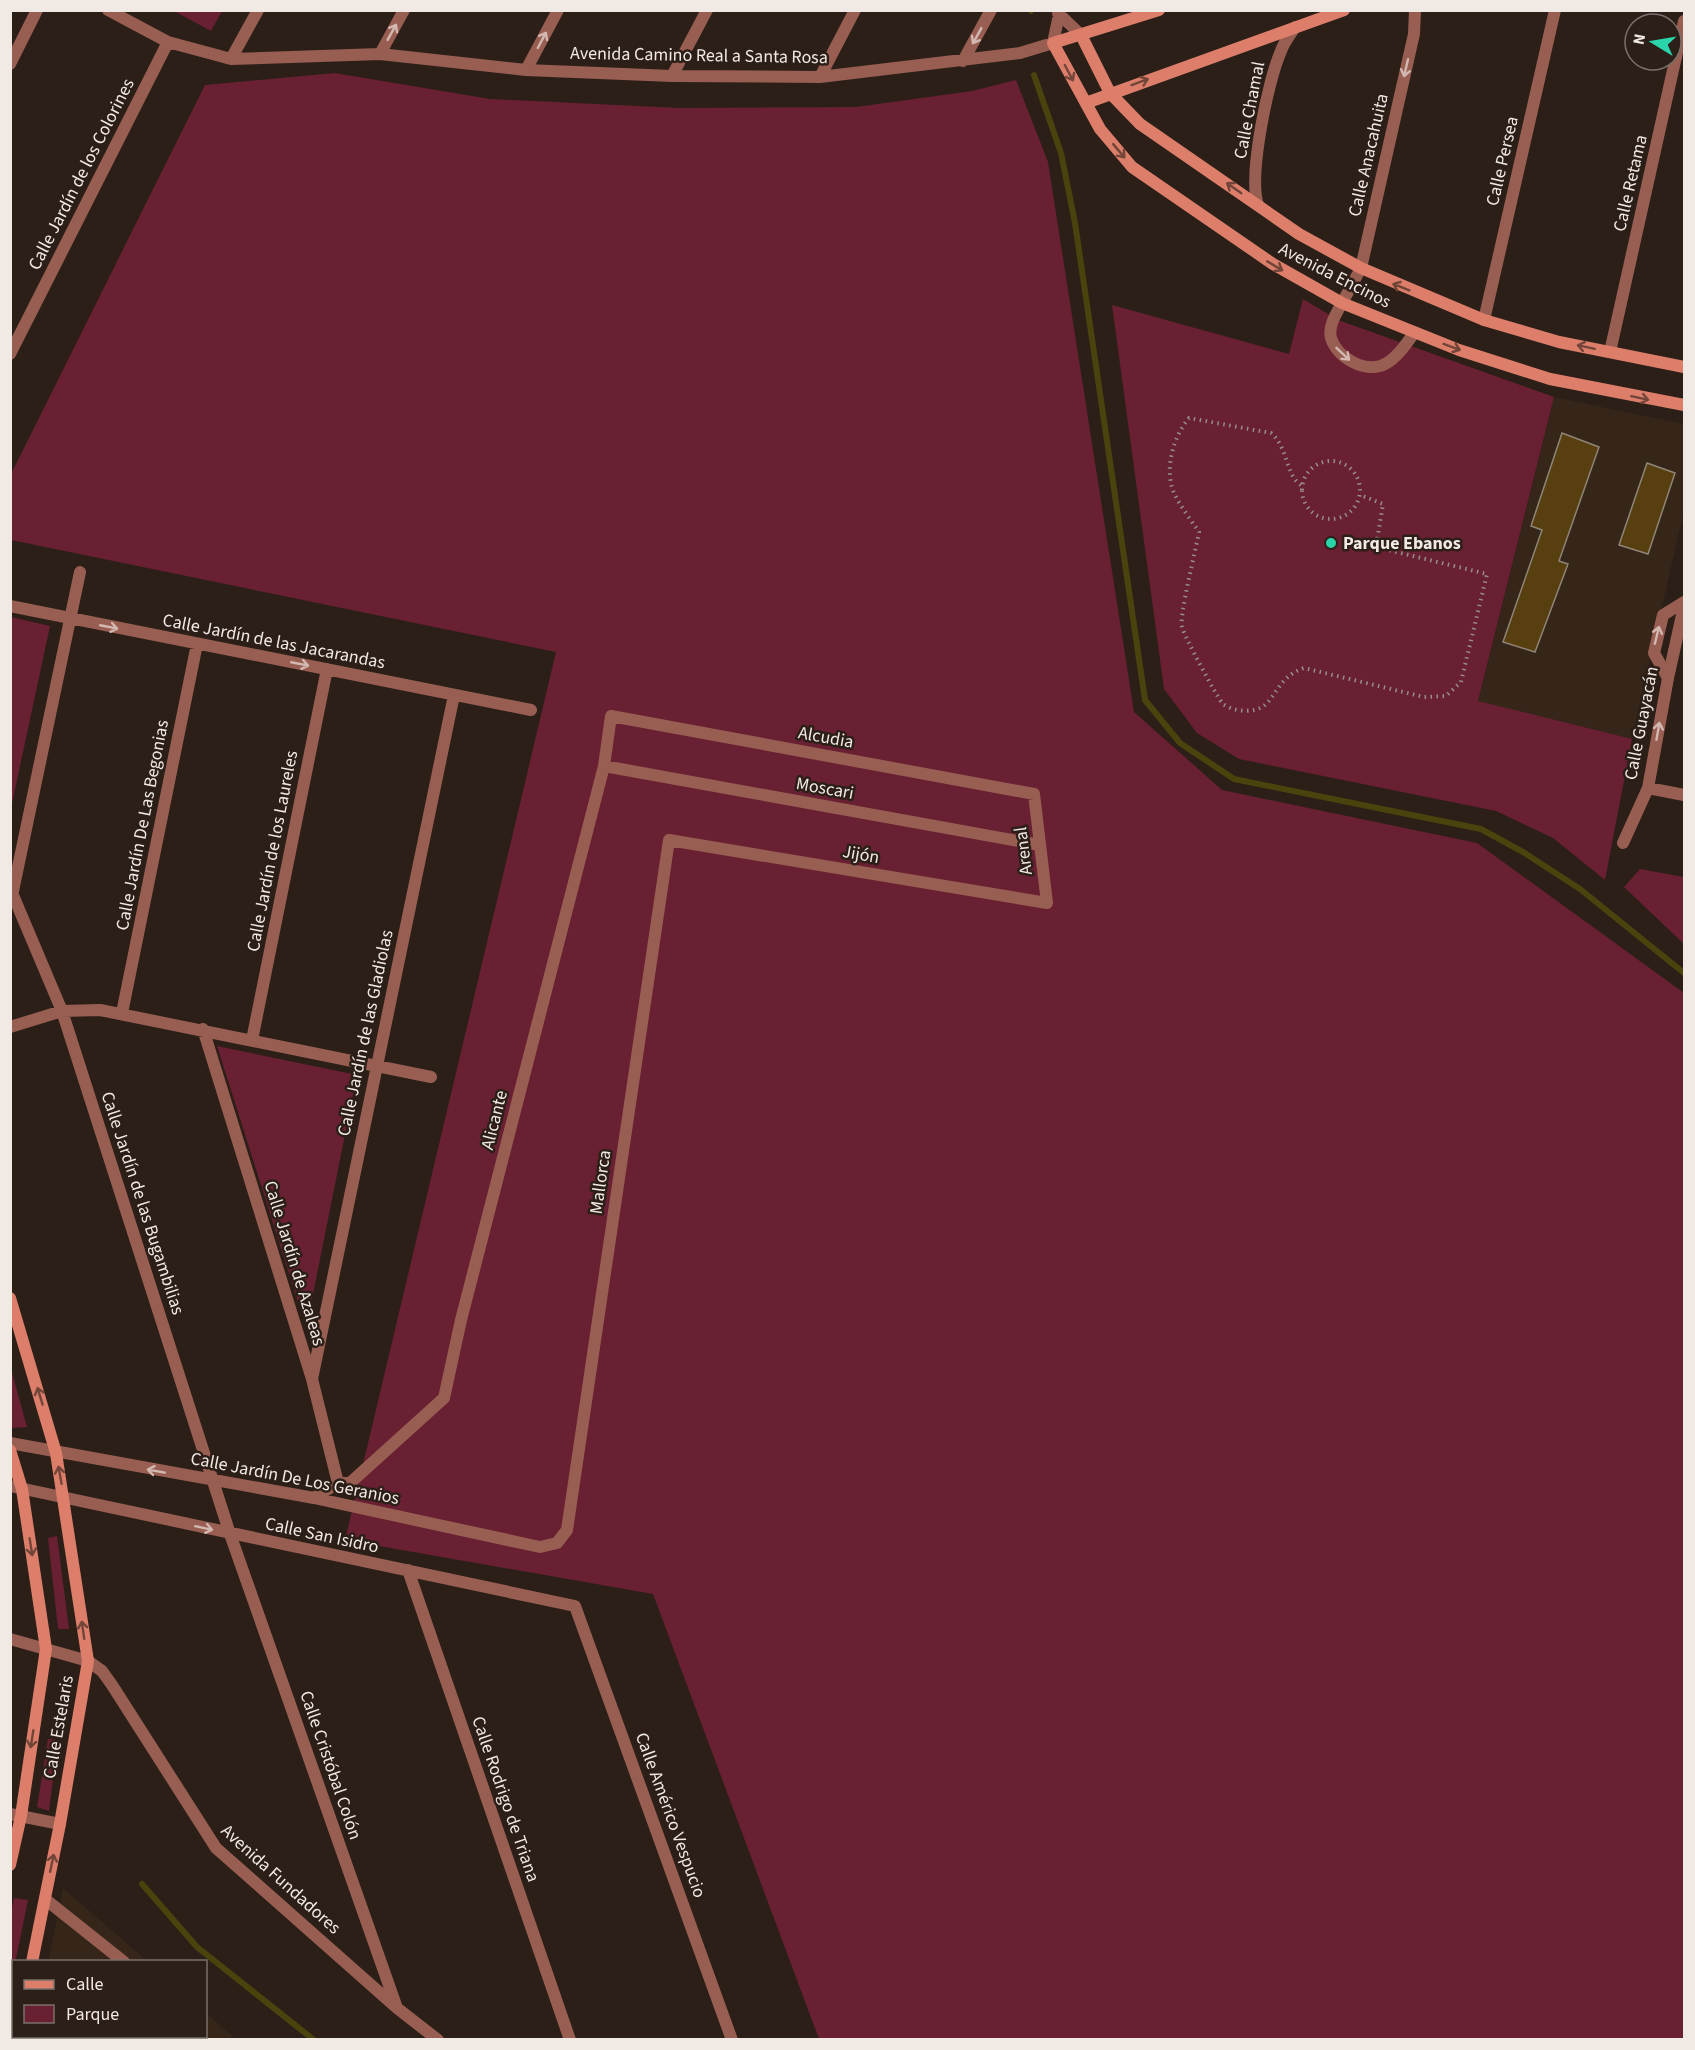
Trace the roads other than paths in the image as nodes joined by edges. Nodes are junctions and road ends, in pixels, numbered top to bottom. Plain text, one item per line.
1 (37, 10) edge
2 (108, 10) edge
3 (258, 10) edge
4 (404, 10) edge
5 (558, 10) edge
6 (707, 10) edge
7 (855, 10) edge
8 (991, 10) edge
9 (1159, 10) edge
10 (1344, 10) edge
11 (1415, 10) edge
12 (1555, 10) edge
13 (1059, 12) edge
14 (1684, 21) edge
15 (1294, 27) junction
16 (1081, 35) junction
17 (168, 42) junction
18 (1053, 43) junction
19 (380, 54) junction
20 (231, 59) junction
21 (963, 61) junction
22 (10, 64) edge
23 (526, 70) junction
24 (672, 76) junction
25 (820, 77) junction
26 (1110, 93) junction
27 (1086, 103) junction
28 (1257, 205) junction
29 (1361, 268) junction
30 (1342, 303) junction
31 (1484, 320) junction
32 (1414, 333) junction
33 (1610, 352) junction
34 (10, 354) edge
35 (1684, 367) edge
36 (1684, 405) edge
37 (80, 572) dead end
38 (1684, 602) edge
39 (10, 606) edge
40 (1684, 606) edge
41 (71, 619) junction
42 (197, 644) junction
43 (327, 669) junction
44 (1668, 678) junction
45 (454, 695) junction
46 (531, 711) dead end
47 (611, 716) joint
48 (603, 766) junction
49 (1648, 788) junction
50 (1035, 794) joint
51 (1684, 795) edge
52 (669, 840) joint
53 (1623, 843) dead end
54 (1040, 845) junction
55 (12, 890) edge
56 (1047, 903) joint
57 (62, 1011) junction
58 (122, 1013) junction
59 (10, 1027) edge
60 (203, 1029) junction
61 (252, 1040) junction
62 (377, 1065) junction
63 (431, 1077) dead end
64 (10, 1298) edge
65 (312, 1379) junction
66 (10, 1443) edge
67 (10, 1450) edge
68 (56, 1453) junction
69 (214, 1481) junction
70 (338, 1483) junction
71 (16, 1488) edge
72 (64, 1498) junction
73 (314, 1498) junction
74 (567, 1530) joint
75 (230, 1534) junction
76 (408, 1570) junction
77 (574, 1604) joint
78 (10, 1639) edge
79 (46, 1648) junction
80 (88, 1661) junction
81 (16, 1815) edge
82 (60, 1824) junction
83 (10, 1865) edge
84 (45, 1899) junction
85 (32, 1960) edge
86 (121, 1960) edge
87 (398, 2008) junction
88 (438, 2040) edge
89 (570, 2040) edge
90 (732, 2040) edge

1 - 22 street
2 - 17 street, Avenida Camino Real a Santa Rosa
3 - 20 street
19 -> 4 street
23 -> 5 street
6 - 24 street
7 - 25 street
8 -> 21 street
9 - 16 street, Avenida Camino Real a Santa Rosa
10 - 15 street
11 -> 29 street, Calle Anacahuita
12 - 31 street, Calle Persea
13 - 16 street
13 - 18 street
14 - 33 street, Calle Retama
26 -> 15 street
15 - 28 street, Calle Chamal
16 - 18 street, Avenida Camino Real a Santa Rosa
16 - 26 street, Avenida Encinos
17 - 20 street, Avenida Camino Real a Santa Rosa
17 - 34 street, Calle Jardín de los Colorines
18 - 21 street, Avenida Camino Real a Santa Rosa
18 -> 27 street, Avenida Encinos
19 - 20 street, Avenida Camino Real a Santa Rosa
19 - 23 street, Avenida Camino Real a Santa Rosa
21 - 25 street, Avenida Camino Real a Santa Rosa
23 - 24 street, Avenida Camino Real a Santa Rosa
24 - 25 street, Avenida Camino Real a Santa Rosa
26 - 27 street
28 -> 26 street, Avenida Encinos
27 -> 30 street, Avenida Encinos
28 - 29 street, Avenida Encinos
29 - 30 street, Calle Anacahuita
31 -> 29 street, Avenida Encinos
30 - 32 street, Avenida Encinos
30 -> 32 street, Calle Anacahuita
33 -> 31 street, Avenida Encinos
32 -> 36 street, Avenida Encinos
33 - 35 street, Avenida Encinos
37 - 41 street
44 -> 38 street
39 - 41 street, Calle Jardín de las Jacarandas
40 - 44 street, Calle Guayacán
41 -> 42 street, Calle Jardín de las Jacarandas
41 - 55 street
42 -> 43 street, Calle Jardín de las Jacarandas
42 - 58 street, Calle Jardín De Las Begonias
43 - 45 street, Calle Jardín de las Jacarandas
43 - 61 street, Calle Jardín de los Laureles
49 -> 44 street, Calle Guayacán
45 - 46 street, Calle Jardín de las Jacarandas
45 - 62 street, Calle Jardín de las Gladiolas
47 - 48 street, Alicante
47 - 50 street, Alcudia
48 - 54 street, Moscari
48 - 70 street, Alicante
49 - 51 street
49 - 53 street, Calle Guayacán
50 - 54 street, Arenal
52 - 56 street, Jijón
52 - 74 street, Mallorca
54 - 56 street, Arenal
55 - 57 street, Calle Jardín de las Bugambilias
57 - 58 street
57 - 59 street
57 - 69 street, Calle Jardín de las Bugambilias
58 - 60 street
60 - 61 street
60 - 65 street, Calle Jardín de Azaleas
61 - 62 street
62 - 63 street
62 - 65 street, Calle Jardín de las Gladiolas
68 -> 64 street, Calle Estelaris
65 - 70 street, Calle Jardín de Azaleas
66 - 68 street, Calle Jardín De Los Geranios
67 - 71 street, Calle Estelaris
69 -> 68 street, Calle Jardín De Los Geranios
72 -> 68 street, Calle Estelaris
69 - 73 street, Calle Jardín De Los Geranios
69 - 75 street, Calle Jardín de las Bugambilias
70 - 73 street
71 - 72 street
71 -> 79 street, Calle Estelaris
72 -> 75 street, Calle San Isidro
80 -> 72 street, Calle Estelaris
73 - 74 street, Calle Jardín De Los Geranios
75 - 76 street, Calle San Isidro
75 - 87 street, Calle Cristóbal Colón
76 - 77 street, Calle San Isidro
76 - 89 street, Calle Rodrigo de Triana
77 - 90 street, Calle Américo Vespucio
78 - 79 street
79 - 80 street
79 -> 81 street, Calle Estelaris
80 - 82 street, Calle Estelaris
80 - 87 street, Avenida Fundadores
81 - 82 street
81 - 83 street, Calle Estelaris
84 -> 82 street, Calle Estelaris
84 - 85 street, Calle Estelaris
84 - 86 street
87 - 88 street, Avenida Fundadores

